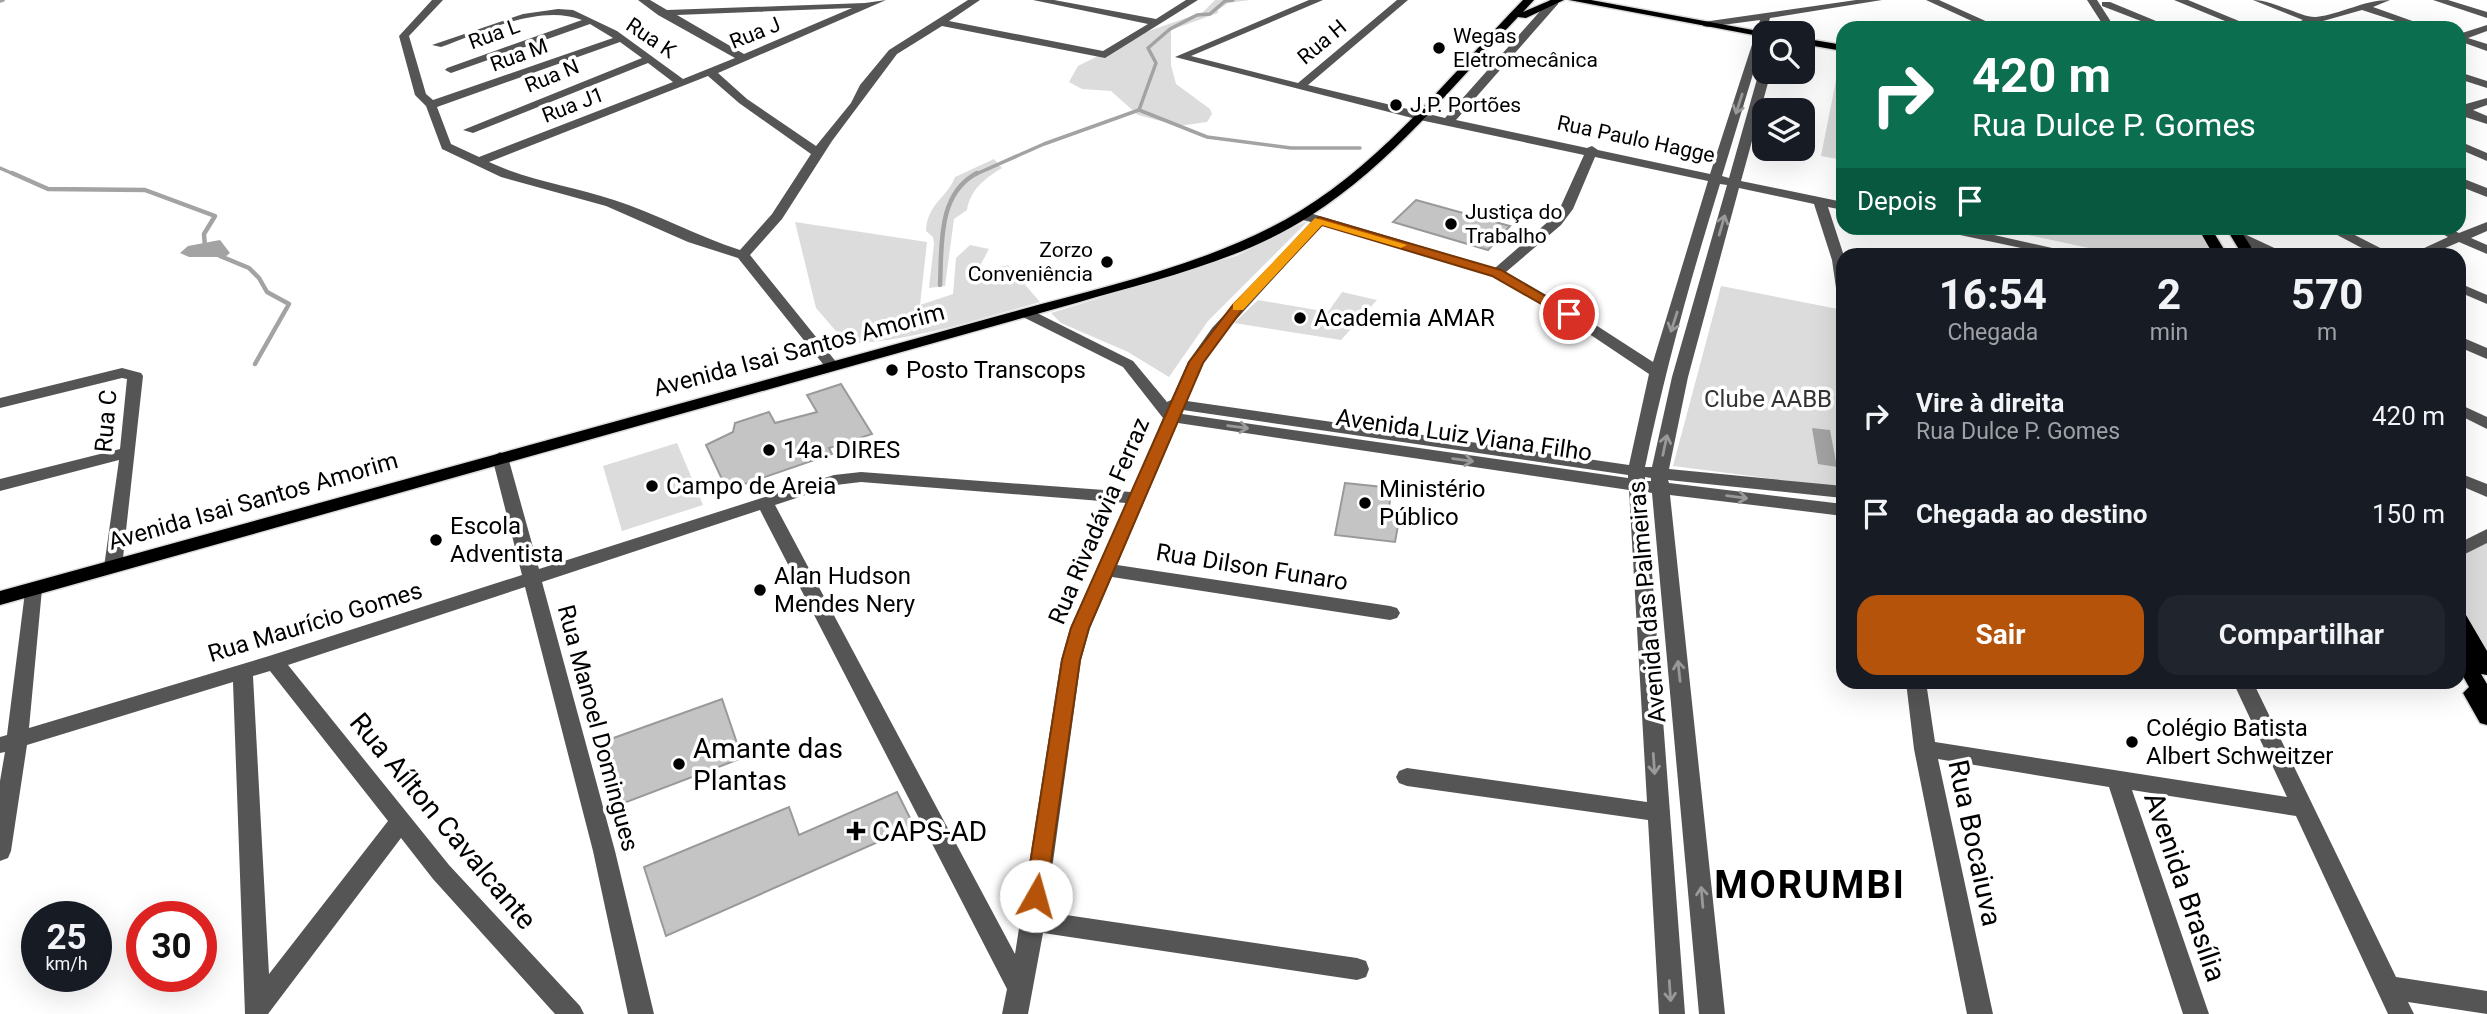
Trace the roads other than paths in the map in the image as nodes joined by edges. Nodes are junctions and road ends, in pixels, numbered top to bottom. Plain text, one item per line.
1 (438, 0) edge
2 (643, 0) edge
3 (956, 0) edge
4 (1038, 0) edge
5 (1194, 0) edge
6 (1318, 0) edge
7 (1403, 0) edge
8 (1529, 0) edge
9 (1574, 0) edge
10 (1877, 0) edge
11 (1931, 0) edge
12 (2092, 0) edge
13 (2179, 0) edge
14 (2258, 0) edge
15 (2343, 0) edge
16 (2385, 0) edge
17 (2438, 0) edge
18 (973, 1) edge
19 (1556, 1) edge
20 (877, 2) edge
21 (2105, 2) edge
22 (856, 3) edge
23 (2362, 7) junction
24 (663, 13) junction
25 (2487, 15) edge
26 (1774, 18) junction
27 (589, 21) junction
28 (1772, 21) edge
29 (1980, 21) edge
30 (2106, 21) edge
31 (2116, 21) edge
32 (2151, 21) edge
33 (2233, 21) edge
34 (2312, 21) joint
35 (2405, 21) edge
36 (939, 22) junction
37 (1156, 22) junction
38 (1707, 23) junction
39 (1510, 24) junction
40 (2487, 28) edge
41 (1752, 32) edge
42 (2466, 36) edge
43 (619, 39) junction
44 (2466, 40) edge
45 (1815, 43) edge
46 (437, 45) dead end
47 (1836, 47) edge
48 (2487, 48) edge
49 (743, 58) junction
50 (649, 59) junction
51 (1752, 68) edge
52 (451, 70) dead end
53 (710, 72) junction
54 (2466, 78) edge
55 (681, 83) junction
56 (1762, 84) edge
57 (2487, 85) edge
58 (1299, 87) junction
59 (2487, 101) edge
60 (431, 105) junction
61 (2466, 108) edge
62 (2466, 112) edge
63 (1420, 116) junction
64 (2487, 120) edge
65 (1449, 121) junction
66 (469, 130) dead end
67 (2466, 148) edge
68 (1592, 150) junction
69 (818, 153) junction
70 (2487, 157) edge
71 (478, 162) junction
72 (1716, 178) junction
73 (1734, 182) junction
74 (2466, 184) edge
75 (2487, 193) edge
76 (1821, 201) junction
77 (1836, 204) edge
78 (1303, 215) junction
79 (1319, 221) junction
80 (2487, 226) edge
81 (2466, 231) edge
82 (1980, 235) edge
83 (2242, 235) edge
84 (2346, 235) edge
85 (2454, 235) edge
86 (2461, 235) edge
87 (2464, 235) edge
88 (2487, 243) edge
89 (2043, 248) edge
90 (2266, 248) edge
91 (2372, 248) edge
92 (2429, 248) edge
93 (1836, 250) edge
94 (2487, 250) edge
95 (743, 255) junction
96 (1497, 273) junction
97 (2466, 290) edge
98 (2487, 300) edge
99 (1026, 313) junction
100 (2466, 344) edge
101 (2487, 354) edge
102 (832, 366) junction
103 (1657, 372) junction
104 (0, 403) edge
105 (1171, 410) junction
106 (2466, 413) edge
107 (2487, 424) edge
108 (128, 452) junction
109 (500, 457) junction
110 (1635, 478) junction
111 (1659, 480) junction
112 (2466, 481) edge
113 (0, 485) edge
114 (2487, 491) edge
115 (1836, 492) edge
116 (1137, 498) junction
117 (765, 502) junction
118 (1836, 509) edge
119 (2487, 535) edge
120 (2466, 547) edge
121 (113, 567) junction
122 (1108, 570) junction
123 (531, 580) junction
124 (33, 589) junction
125 (1643, 596) junction
126 (0, 598) edge
127 (1671, 598) junction
128 (1390, 613) dead end
129 (2466, 633) edge
130 (2480, 658) edge
131 (274, 662) junction
132 (243, 670) junction
133 (2466, 681) edge
134 (1917, 689) edge
135 (2246, 689) edge
136 (2487, 702) edge
137 (2487, 717) edge
138 (9, 742) edge
139 (1925, 749) junction
140 (1407, 777) dead end
141 (2117, 779) junction
142 (2301, 808) junction
143 (1657, 811) junction
144 (401, 821) junction
145 (0, 851) edge
146 (1032, 921) junction
147 (1357, 969) dead end
148 (1019, 987) junction
149 (2388, 987) junction
150 (2487, 1003) edge
151 (255, 1011) edge
152 (571, 1014) edge
153 (641, 1014) edge
154 (1015, 1014) edge
155 (1672, 1014) edge
156 (1712, 1014) edge
157 (1980, 1014) edge
158 (2196, 1014) edge
159 (2401, 1014) edge

1 - 60 street
2 - 24 street
3 - 18 street
4 - 37 street
5 - 37 street
6 - 58 street, Rua H
7 - 58 street, Rua H
8 - 39 main road, Avenida Isai Santos Amorim
9 - 38 main road
10 - 26 street
11 - 29 street
12 - 30 street
13 - 33 street
14 - 34 street
15 - 23 street
16 - 23 street
17 - 25 street
18 - 36 street
19 - 39 main road
19 - 65 street
20 - 22 street
20 - 49 street, Rua J
21 - 31 street
21 - 32 street
22 - 24 street
23 - 34 street
23 - 35 street
24 - 49 street
26 - 28 street, Avenida das Palmeiras
26 - 38 street
27 - 43 street, Rua K
27 - 46 street, Rua K
27 - 52 street, Rua L
36 - 37 street
36 - 69 street
38 - 41 main road
39 - 63 main road, Avenida Isai Santos Amorim
40 - 42 street
43 - 50 street, Rua K
43 - 60 street, Rua M
44 - 48 street
45 - 47 main road
49 - 53 street, Rua J
50 - 55 street, Rua K
50 - 66 street, Rua N
51 -> 72 street, Avenida das Palmeiras
53 - 55 street, Rua J
53 - 69 street
54 - 57 street
55 - 71 street, Rua J1
56 - 73 street, Avenida das Palmeiras
58 - 63 street, Rua H
59 - 61 street
60 - 71 street
62 - 64 street
63 - 65 street, Rua Paulo Hagge
63 - 78 main road, Avenida Isai Santos Amorim
65 - 68 street, Rua Paulo Hagge
67 - 70 street
68 - 72 street, Rua Paulo Hagge
68 - 96 street
69 - 95 street
71 - 95 street
72 - 73 street, Rua Paulo Hagge
72 -> 103 street, Avenida das Palmeiras
73 - 76 street, Rua Paulo Hagge
111 -> 73 street, Avenida das Palmeiras
74 - 75 street
76 - 77 street, Rua Paulo Hagge
76 - 93 street
78 - 79 street
78 - 99 main road, Avenida Isai Santos Amorim
79 - 96 street
79 - 105 street, Rua Rivadávia Ferraz
80 - 81 street
82 - 89 street
83 - 90 street
84 - 91 street
85 - 92 street
86 - 94 street
87 - 88 street
95 - 102 street
96 - 103 street
97 - 98 street
99 - 102 main road, Avenida Isai Santos Amorim
99 - 105 street
100 - 101 street
102 - 109 main road, Avenida Isai Santos Amorim
103 - 110 street, Avenida das Palmeiras
104 - 108 street, Rua C
105 - 110 street, Avenida Luiz Viana Filho
105 - 116 street, Rua Rivadávia Ferraz
106 - 107 street
108 - 113 street
108 - 121 street, Rua C
109 - 121 main road, Avenida Isai Santos Amorim
109 - 123 street, Rua Manoel Domingues
110 - 111 street, Avenida Luiz Viana Filho
110 - 125 street, Avenida das Palmeiras
111 - 115 street, Avenida Luiz Viana Filho
111 -> 118 street, Avenida Luiz Viana Filho
111 - 127 street, Avenida das Palmeiras
112 - 114 street
116 - 117 street, Rua Maurício Gomes
116 - 122 street, Rua Rivadávia Ferraz
117 - 123 street, Rua Maurício Gomes
117 - 148 street
119 - 120 street
121 - 124 main road, Avenida Isai Santos Amorim
122 - 128 street, Rua Dilson Funaro
122 - 146 street, Rua Rivadávia Ferraz
123 - 131 street, Rua Maurício Gomes
123 - 153 street, Rua Manoel Domingues
124 - 126 main road, Avenida Isai Santos Amorim
124 - 138 street
125 - 127 street
125 -> 143 street, Avenida das Palmeiras
156 -> 127 street, Avenida das Palmeiras
129 - 130 main road
130 - 136 main road
131 - 132 street, Rua Maurício Gomes
131 - 144 street, Rua Aílton Cavalcante
132 - 138 street, Rua Maurício Gomes
132 - 151 street
133 - 137 main road
134 - 139 street, Rua Bocaiuva
135 - 142 street
138 - 145 street
139 - 141 street
139 - 157 street, Rua Bocaiuva
140 - 143 street
141 - 142 street
141 - 158 street, Avenida Brasília
142 - 149 street
143 -> 155 street, Avenida das Palmeiras
144 - 151 street
144 - 152 street, Rua Aílton Cavalcante
146 - 147 street
146 - 148 street, Rua Rivadávia Ferraz
148 - 154 street, Rua Rivadávia Ferraz
149 - 150 street
149 - 159 street

